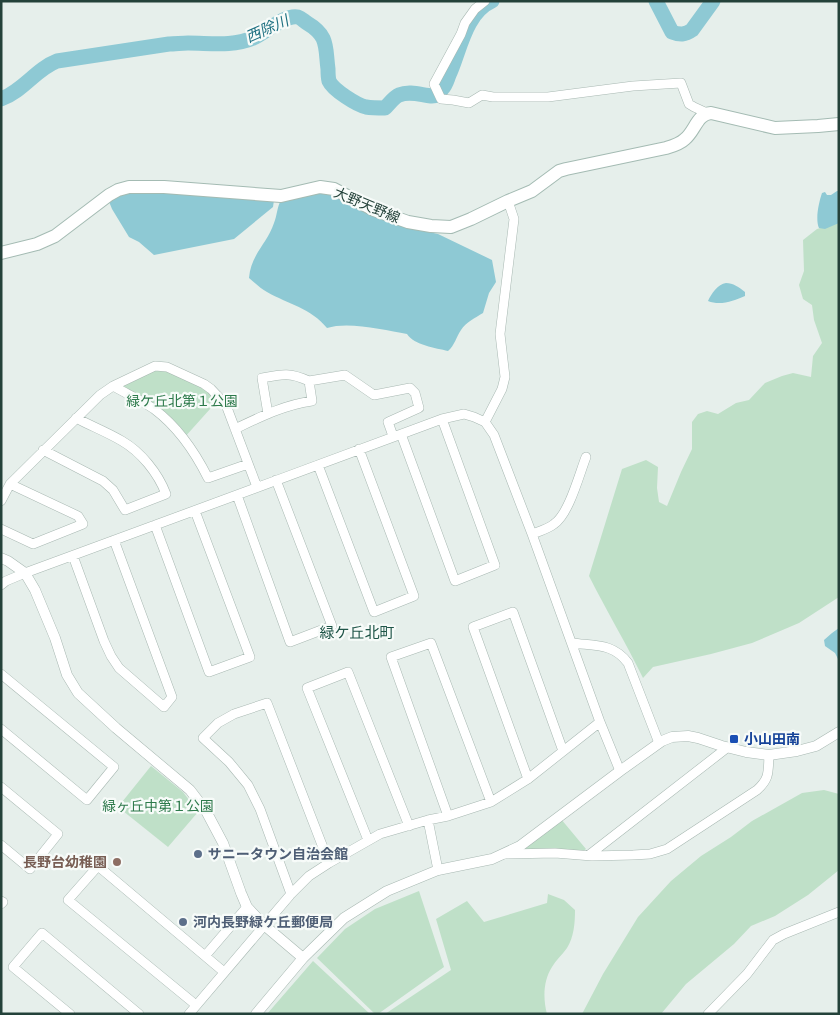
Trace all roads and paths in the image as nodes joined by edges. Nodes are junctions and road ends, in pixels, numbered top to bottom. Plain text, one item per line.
1 (485, 1) edge
2 (706, 114) junction
3 (839, 124) edge
4 (508, 201) junction
5 (1, 254) edge
6 (309, 381) junction
7 (113, 386) junction
8 (268, 414) junction
9 (76, 418) junction
10 (442, 419) junction
11 (485, 422) junction
12 (235, 428) junction
13 (397, 435) junction
14 (359, 449) junction
15 (43, 450) junction
16 (586, 457) dead end
17 (248, 464) junction
18 (318, 465) junction
19 (276, 480) junction
20 (10, 484) junction
21 (257, 487) junction
22 (237, 496) junction
23 (1, 501) edge
24 (195, 511) junction
25 (155, 525) junction
26 (1, 529) edge
27 (532, 534) junction
28 (114, 540) junction
29 (73, 556) junction
30 (1, 558) edge
31 (25, 573) junction
32 (1, 585) edge
33 (572, 643) junction
34 (1, 674) edge
35 (600, 722) junction
36 (1, 730) edge
37 (839, 732) edge
38 (659, 743) junction
39 (728, 748) junction
40 (563, 751) junction
41 (769, 755) junction
42 (620, 771) junction
43 (528, 779) junction
44 (1, 787) edge
45 (491, 802) junction
46 (448, 816) junction
47 (428, 820) junction
48 (409, 826) junction
49 (368, 840) junction
50 (1, 845) edge
51 (504, 854) junction
52 (589, 855) junction
53 (328, 863) junction
54 (438, 870) junction
55 (291, 894) junction
56 (248, 907) junction
57 (839, 907) edge
58 (839, 912) edge
59 (826, 917) junction
60 (264, 925) junction
61 (205, 956) junction
62 (302, 958) junction
63 (224, 972) junction
64 (196, 1005) junction
65 (70, 1014) edge
66 (139, 1014) edge
67 (188, 1014) edge
68 (256, 1014) edge
69 (708, 1014) edge

1 - 2 street
2 - 3 main road
2 - 4 main road, 大野天野線
4 - 5 main road, 大野天野線
4 - 11 street
6 - 8 street
6 - 8 street
6 - 13 street
7 - 9 street
7 - 12 street
7 - 17 street
8 - 12 street
9 - 15 street
9 - 15 street
10 - 11 street
10 - 13 street
10 - 13 street
11 - 27 street
12 - 17 street
13 - 14 street
14 - 18 street
14 - 18 street
15 - 20 street
16 - 27 street
17 - 21 street
18 - 19 street
19 - 21 street
19 - 22 street
20 - 23 street
20 - 26 street
21 - 22 street
22 - 24 street
24 - 25 street
24 - 25 street
25 - 28 street
27 - 33 street
28 - 29 street
28 - 29 street
29 - 31 street
30 - 31 street
31 - 32 street
31 - 56 street
33 - 35 street
33 - 38 street
34 - 36 street
35 - 40 street
35 - 42 street
37 - 41 street
38 - 39 street
38 - 42 street
39 - 41 street
39 - 52 street
40 - 43 street
40 - 43 street
41 - 52 street
42 - 51 street
43 - 45 street
44 - 50 street
45 - 46 street
45 - 46 street
46 - 47 street
47 - 48 street
47 - 54 street
48 - 49 street
48 - 49 street
49 - 53 street
51 - 52 street
51 - 54 street
53 - 55 street
53 - 55 street
54 - 62 street
55 - 60 street
56 - 60 street
56 - 61 street
57 - 59 street
58 - 59 street
59 - 69 street
60 - 62 street
60 - 63 street
61 - 63 street
61 - 64 street
62 - 68 street
63 - 64 street
64 - 67 street
65 - 66 street

